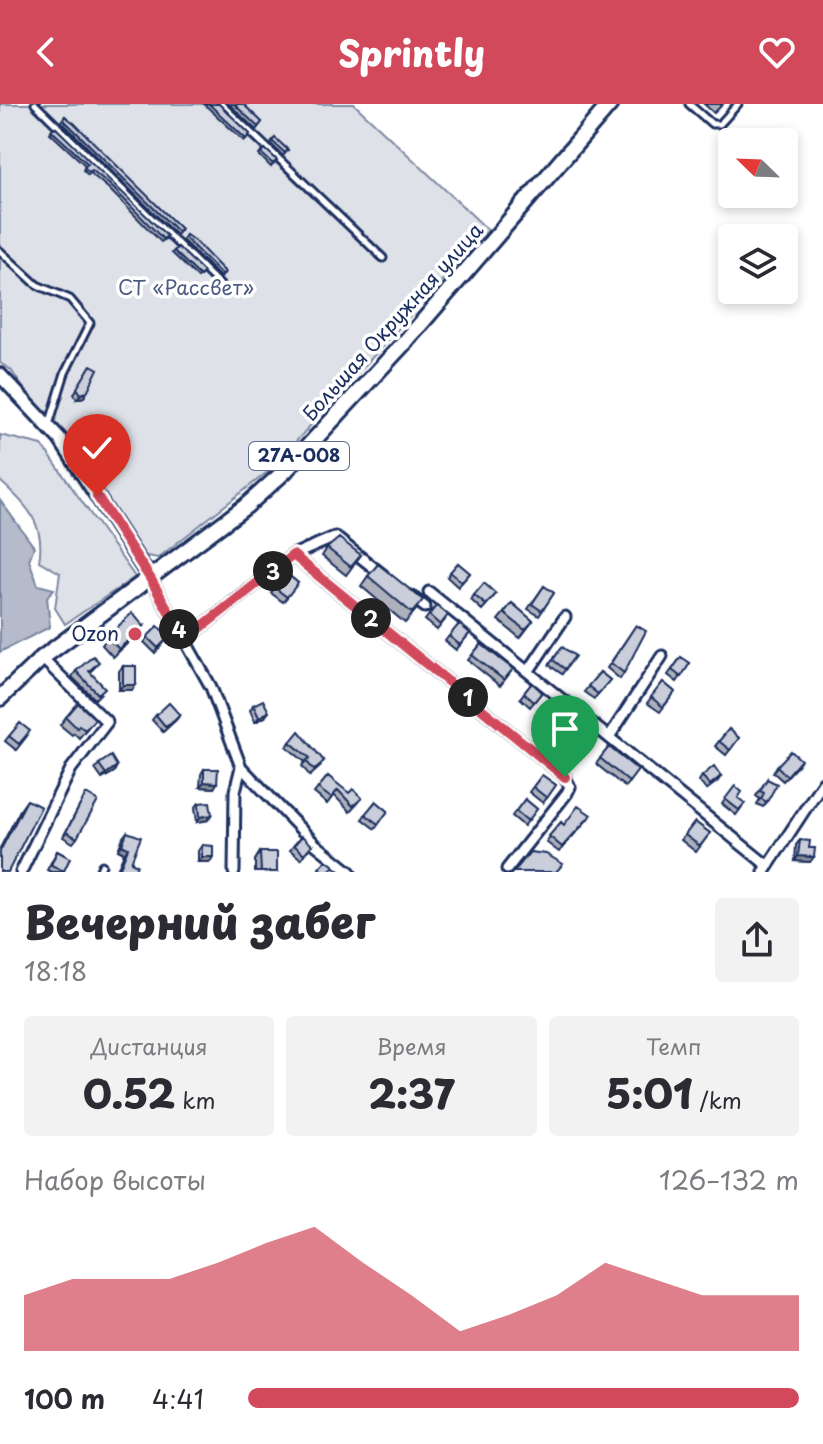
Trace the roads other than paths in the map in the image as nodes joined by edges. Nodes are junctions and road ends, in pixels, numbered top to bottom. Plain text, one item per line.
1 (35, 104) edge
2 (221, 104) edge
3 (610, 104) edge
4 (689, 104) edge
5 (738, 104) edge
6 (0, 251) edge
7 (383, 258) dead end
8 (224, 289) edge
9 (0, 375) edge
10 (49, 427) junction
11 (293, 555) junction
12 (150, 578) junction
13 (391, 581) edge
14 (402, 590) edge
15 (429, 592) dead end
16 (425, 607) edge
17 (565, 617) dead end
18 (185, 640) junction
19 (662, 656) dead end
20 (42, 658) junction
21 (528, 672) junction
22 (0, 698) edge
23 (609, 737) junction
24 (241, 767) junction
25 (823, 782) edge
26 (102, 865) dead end
27 (507, 869) dead end
28 (766, 869) edge
29 (21, 872) edge
30 (99, 872) edge
31 (234, 872) edge
32 (350, 872) edge

1 - 8 lane
2 - 7 lane
3 - 12 main road, Большая Окружная улица / 27А-008
4 - 5 lane
6 - 10 lane
9 - 10 street
10 - 12 street
11 - 13 street
11 - 18 street
11 - 27 street
12 - 18 street
12 - 20 main road, Большая Окружная улица / 27А-008
14 - 16 street
15 - 21 street
17 - 21 street
18 - 24 street
19 - 23 street
20 - 22 main road, Большая Окружная улица / 27А-008
20 - 29 street
21 - 23 street
23 - 28 street
24 - 31 street
24 - 32 street
25 - 28 street
26 - 30 lane

